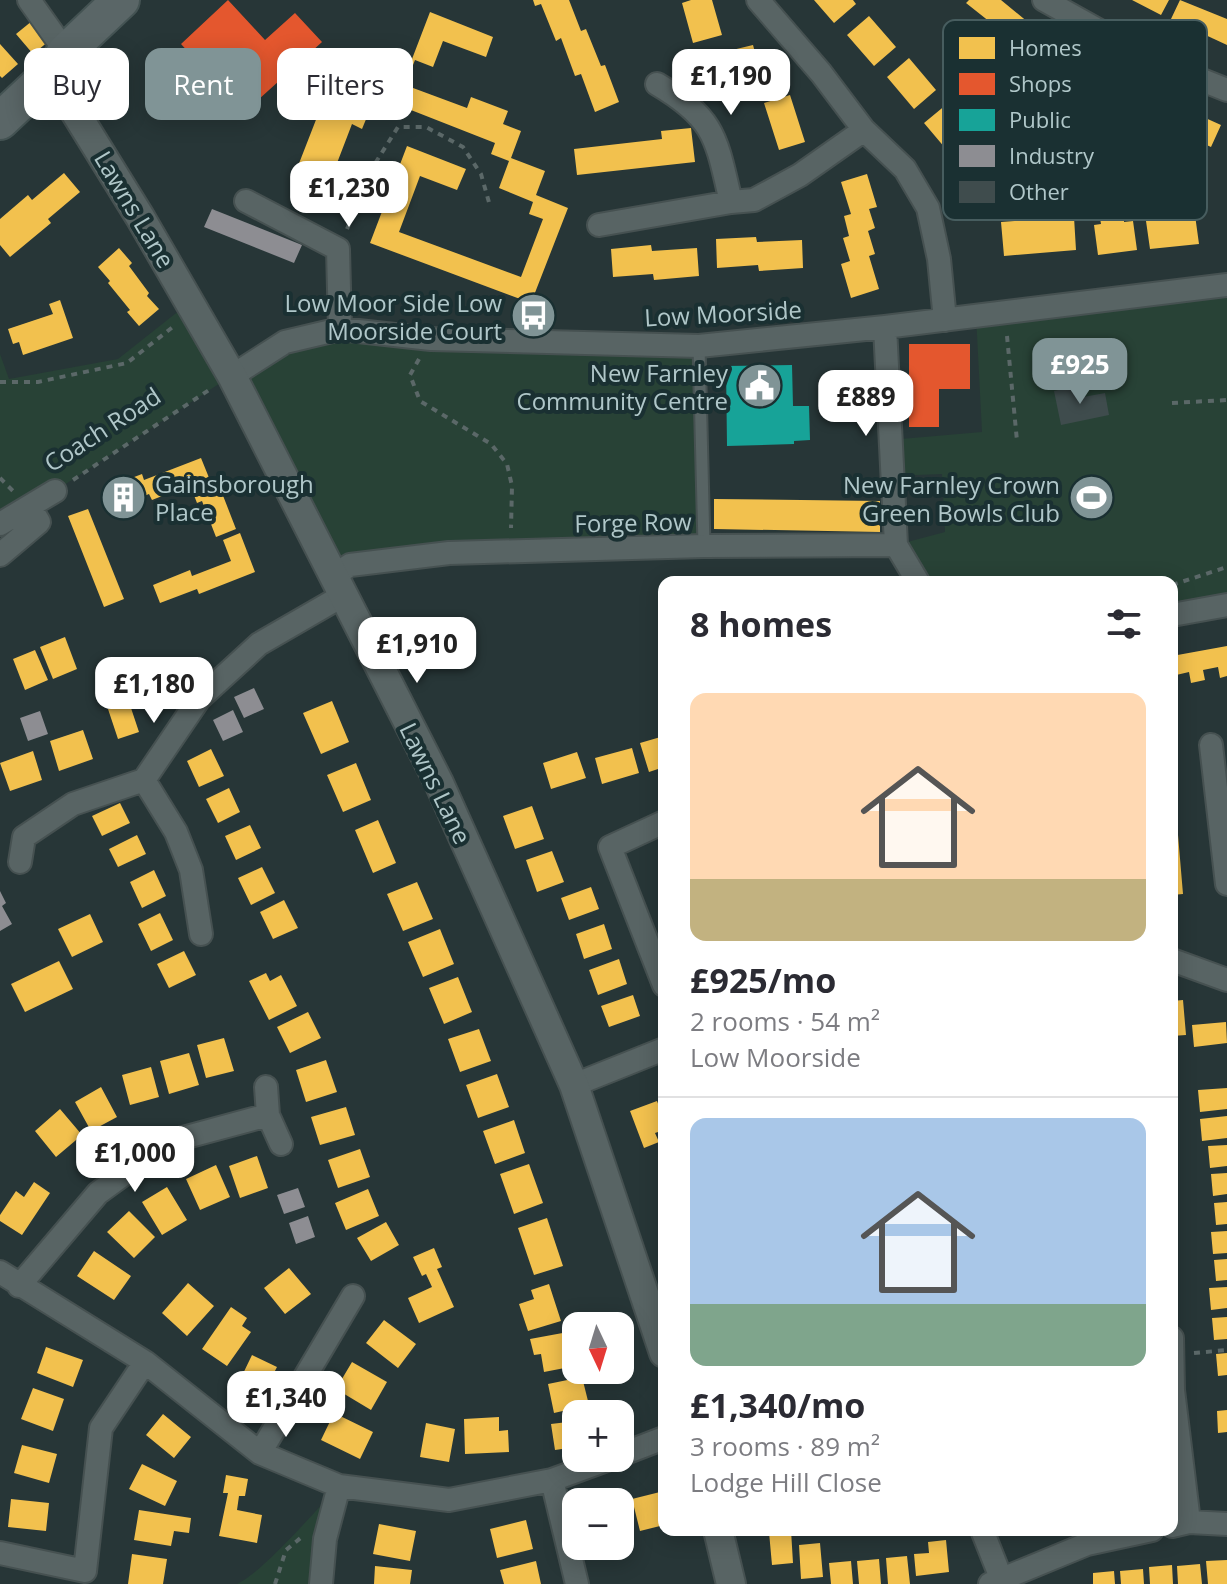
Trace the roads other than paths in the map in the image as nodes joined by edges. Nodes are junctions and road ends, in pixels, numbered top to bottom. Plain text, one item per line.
1 (29, 0) edge
2 (121, 0) edge
3 (758, 0) edge
4 (1044, 0) edge
5 (1080, 20) edge
6 (51, 48) edge
7 (73, 48) edge
8 (1207, 82) edge
9 (657, 84) dead end
10 (1227, 90) edge
11 (24, 97) edge
12 (89, 120) edge
13 (0, 121) edge
14 (864, 130) junction
15 (246, 201) dead end
16 (731, 202) junction
17 (599, 225) dead end
18 (1227, 285) edge
19 (945, 320) junction
20 (885, 327) junction
21 (340, 329) junction
22 (699, 346) junction
23 (232, 376) junction
24 (55, 491) road end
25 (30, 507) junction
26 (0, 524) edge
27 (896, 545) junction
28 (704, 546) junction
29 (0, 555) edge
30 (914, 576) edge
31 (337, 586) junction
32 (1227, 605) edge
33 (1178, 614) edge
34 (1211, 745) dead end
35 (144, 780) junction
36 (658, 825) edge
37 (20, 862) dead end
38 (1227, 884) edge
39 (201, 934) dead end
40 (1178, 962) edge
41 (658, 970) edge
42 (1227, 980) edge
43 (658, 1051) edge
44 (574, 1085) junction
45 (266, 1087) dead end
46 (268, 1115) junction
47 (281, 1144) dead end
48 (0, 1272) edge
49 (19, 1286) junction
50 (353, 1296) dead end
51 (658, 1329) edge
52 (145, 1362) junction
53 (658, 1440) edge
54 (634, 1450) edge
55 (260, 1453) junction
56 (574, 1472) edge
57 (552, 1480) junction
58 (339, 1486) junction
59 (1178, 1486) edge
60 (1180, 1524) edge
61 (1227, 1524) edge
62 (719, 1536) edge
63 (984, 1536) edge
64 (1124, 1536) edge
65 (0, 1553) edge
66 (996, 1581) edge
67 (321, 1584) edge
68 (577, 1584) edge
69 (731, 1584) edge

1 - 6 street
2 - 7 main road
3 - 14 street
4 - 5 street
8 - 10 street
9 - 16 street
11 - 13 main road
12 - 23 street, Lawns Lane
14 - 16 street
14 - 19 street
15 - 21 street
16 - 17 street
18 - 19 street, Low Moorside
19 - 20 street, Low Moorside
20 - 22 street, Low Moorside
20 - 27 street
21 - 22 street, Low Moorside
21 - 23 street, Low Moorside
22 - 28 lane
23 - 31 street, Lawns Lane
24 - 25 street, Coach Road
25 - 26 street, Coach Road
25 - 29 street
27 - 28 street, Forge Row
27 - 30 street
28 - 31 street, Forge Row
31 - 35 street, Forge Row
31 - 44 street, Lawns Lane
32 - 33 street
34 - 38 street
35 - 37 street
35 - 39 street
36 - 41 street
40 - 42 street
43 - 44 street
44 - 51 street, Lawns Lane
45 - 46 street
46 - 47 street
46 - 49 street
48 - 49 street
49 - 52 street
50 - 55 street
52 - 55 street
52 - 65 street
53 - 54 street
55 - 58 street
56 - 57 street
57 - 58 street
57 - 68 street
58 - 67 street
59 - 60 street
60 - 61 street
62 - 69 street
63 - 66 street
64 - 66 street

